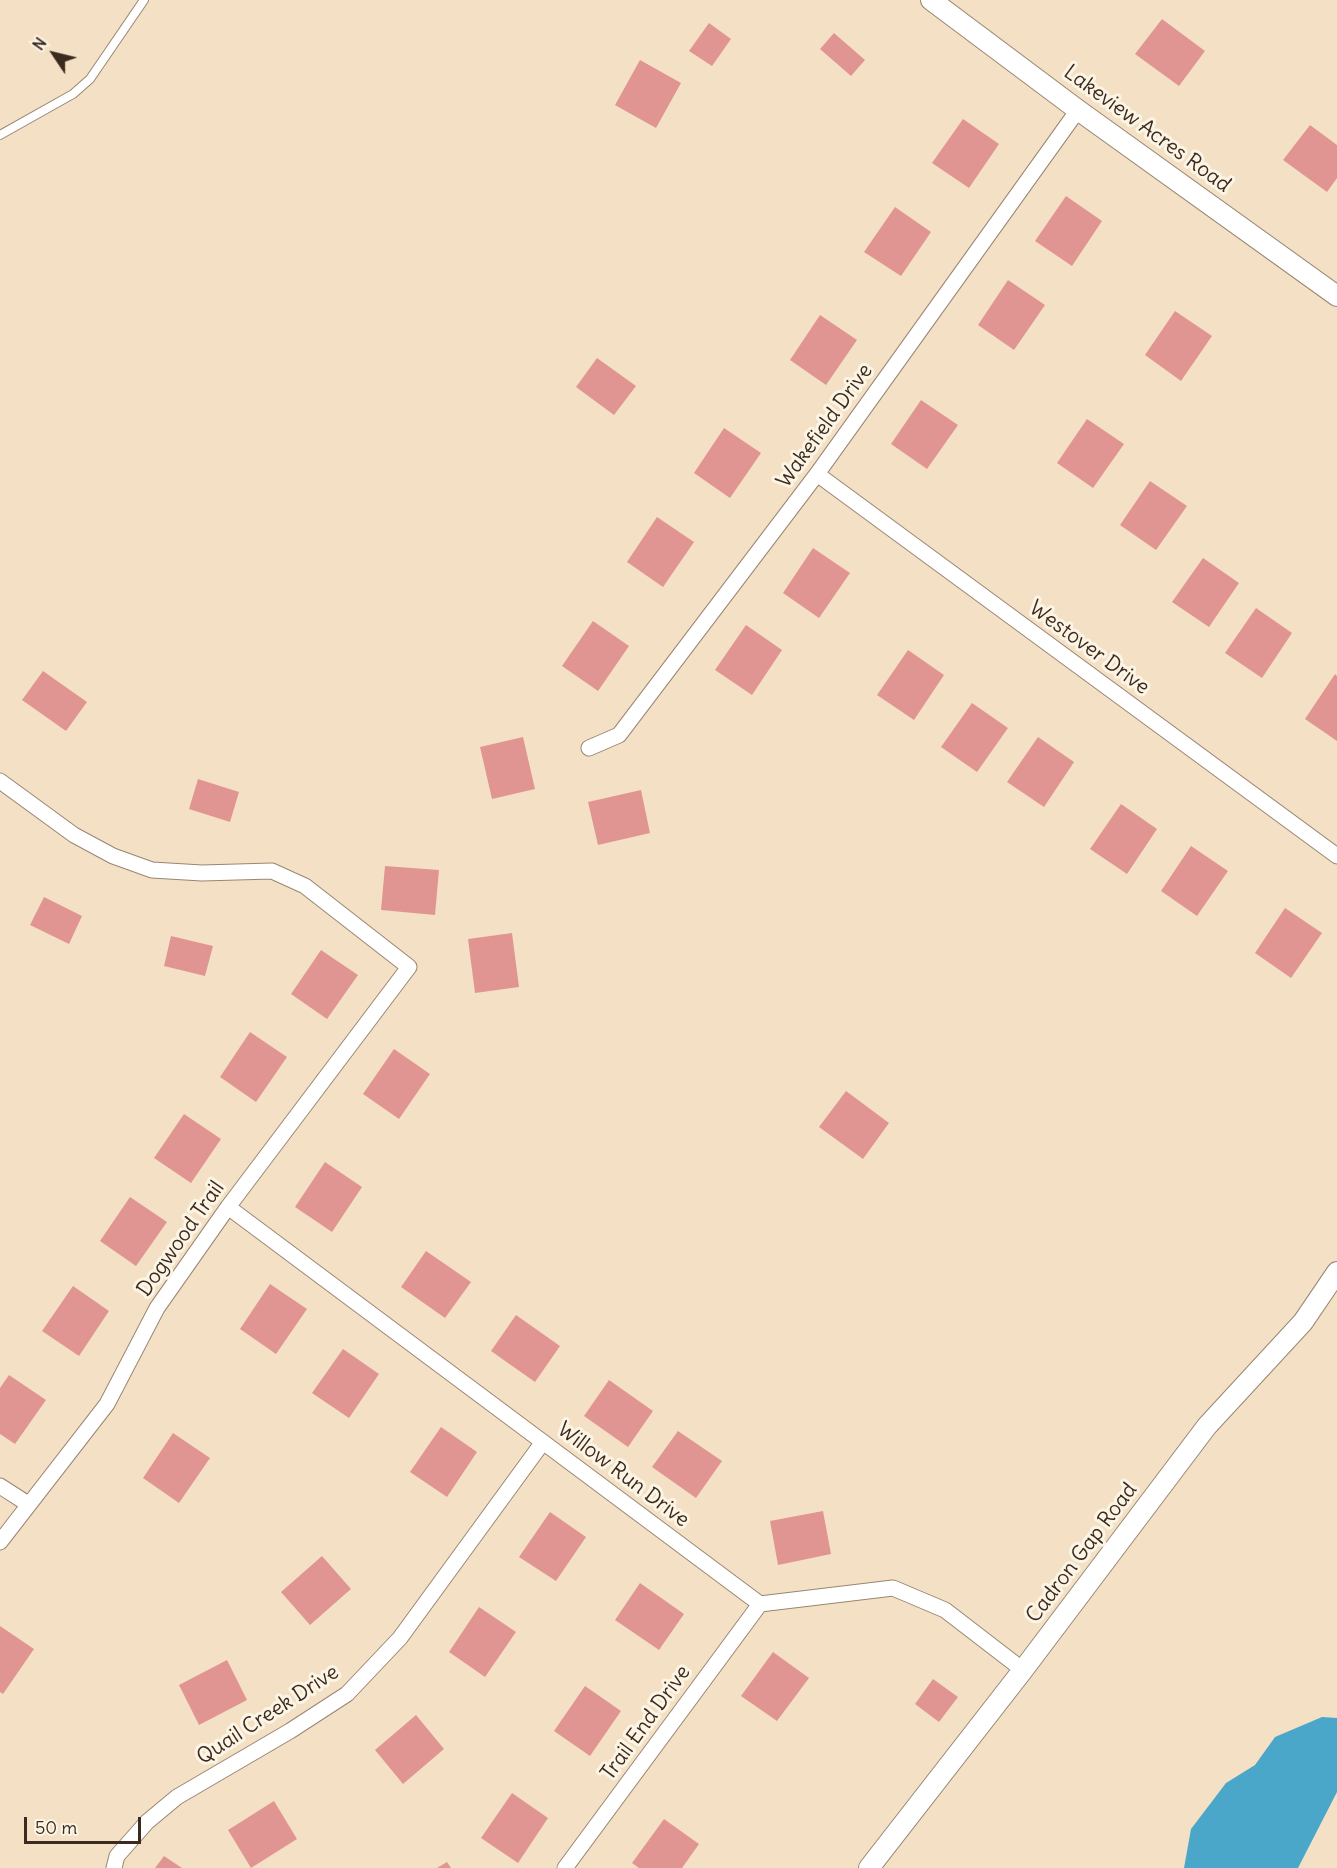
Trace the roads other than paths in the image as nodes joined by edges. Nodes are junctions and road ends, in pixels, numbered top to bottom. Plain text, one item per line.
1 (144, 0) edge
2 (931, 0) edge
3 (1078, 110) junction
4 (0, 135) edge
5 (1337, 296) edge
6 (817, 474) junction
7 (589, 748) dead end
8 (0, 781) edge
9 (1337, 856) edge
10 (228, 1207) junction
11 (1337, 1272) edge
12 (543, 1442) junction
13 (0, 1486) edge
14 (28, 1504) junction
15 (0, 1542) edge
16 (760, 1604) junction
17 (1023, 1670) junction
18 (114, 1868) edge
19 (565, 1868) edge
20 (869, 1868) edge

1 - 4 lane
2 - 3 street, Lakeview Acres Road
3 - 5 street, Lakeview Acres Road
3 - 6 street, Wakefield Drive
6 - 7 street, Wakefield Drive
6 - 9 street, Westover Drive
8 - 10 street, Dogwood Trail
10 - 12 street, Willow Run Drive
10 - 14 street, Dogwood Trail
11 - 17 street, Cadron Gap Road
12 - 16 street, Willow Run Drive
12 - 18 street, Quail Creek Drive
13 - 14 street
14 - 15 street, Dogwood Trail
16 - 17 street
16 - 19 street, Trail End Drive
17 - 20 street, Cadron Gap Road

